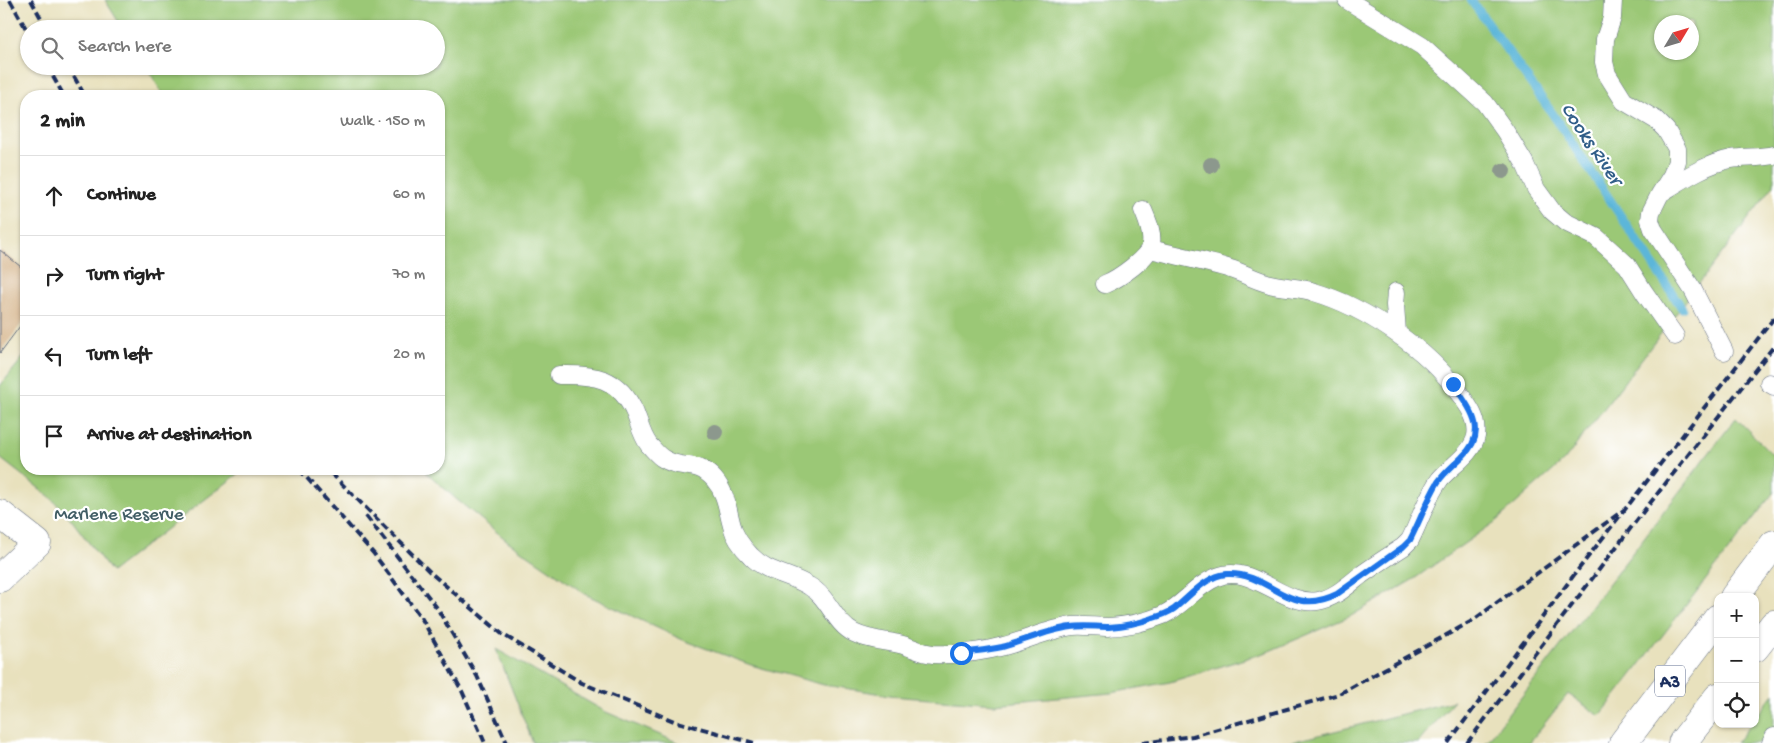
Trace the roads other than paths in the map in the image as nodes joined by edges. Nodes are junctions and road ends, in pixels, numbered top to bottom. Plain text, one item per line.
1 (1347, 0) edge
2 (1612, 0) edge
3 (1774, 155) edge
4 (1660, 194) junction
5 (1143, 210) dead end
6 (1150, 249) junction
7 (1105, 284) dead end
8 (1396, 292) dead end
9 (1398, 334) junction
10 (1675, 336) dead end
11 (1724, 352) dead end
12 (559, 375) dead end
13 (0, 514) edge
14 (1774, 544) edge
15 (0, 578) edge
16 (1737, 593) edge
17 (1714, 623) edge
18 (1774, 624) edge
19 (1759, 643) edge
20 (1714, 702) edge
21 (1774, 737) edge
22 (1623, 743) edge
23 (1682, 743) edge
24 (1770, 743) edge

1 - 10 lane
2 - 4 lane
3 - 4 lane
4 - 11 lane
5 - 6 lane
6 - 7 lane
6 - 9 lane
8 - 9 lane
9 - 12 lane
13 - 15 main road
14 - 16 main road
17 - 22 main road, A3
18 - 19 main road
20 - 23 main road, A3
21 - 24 lane

